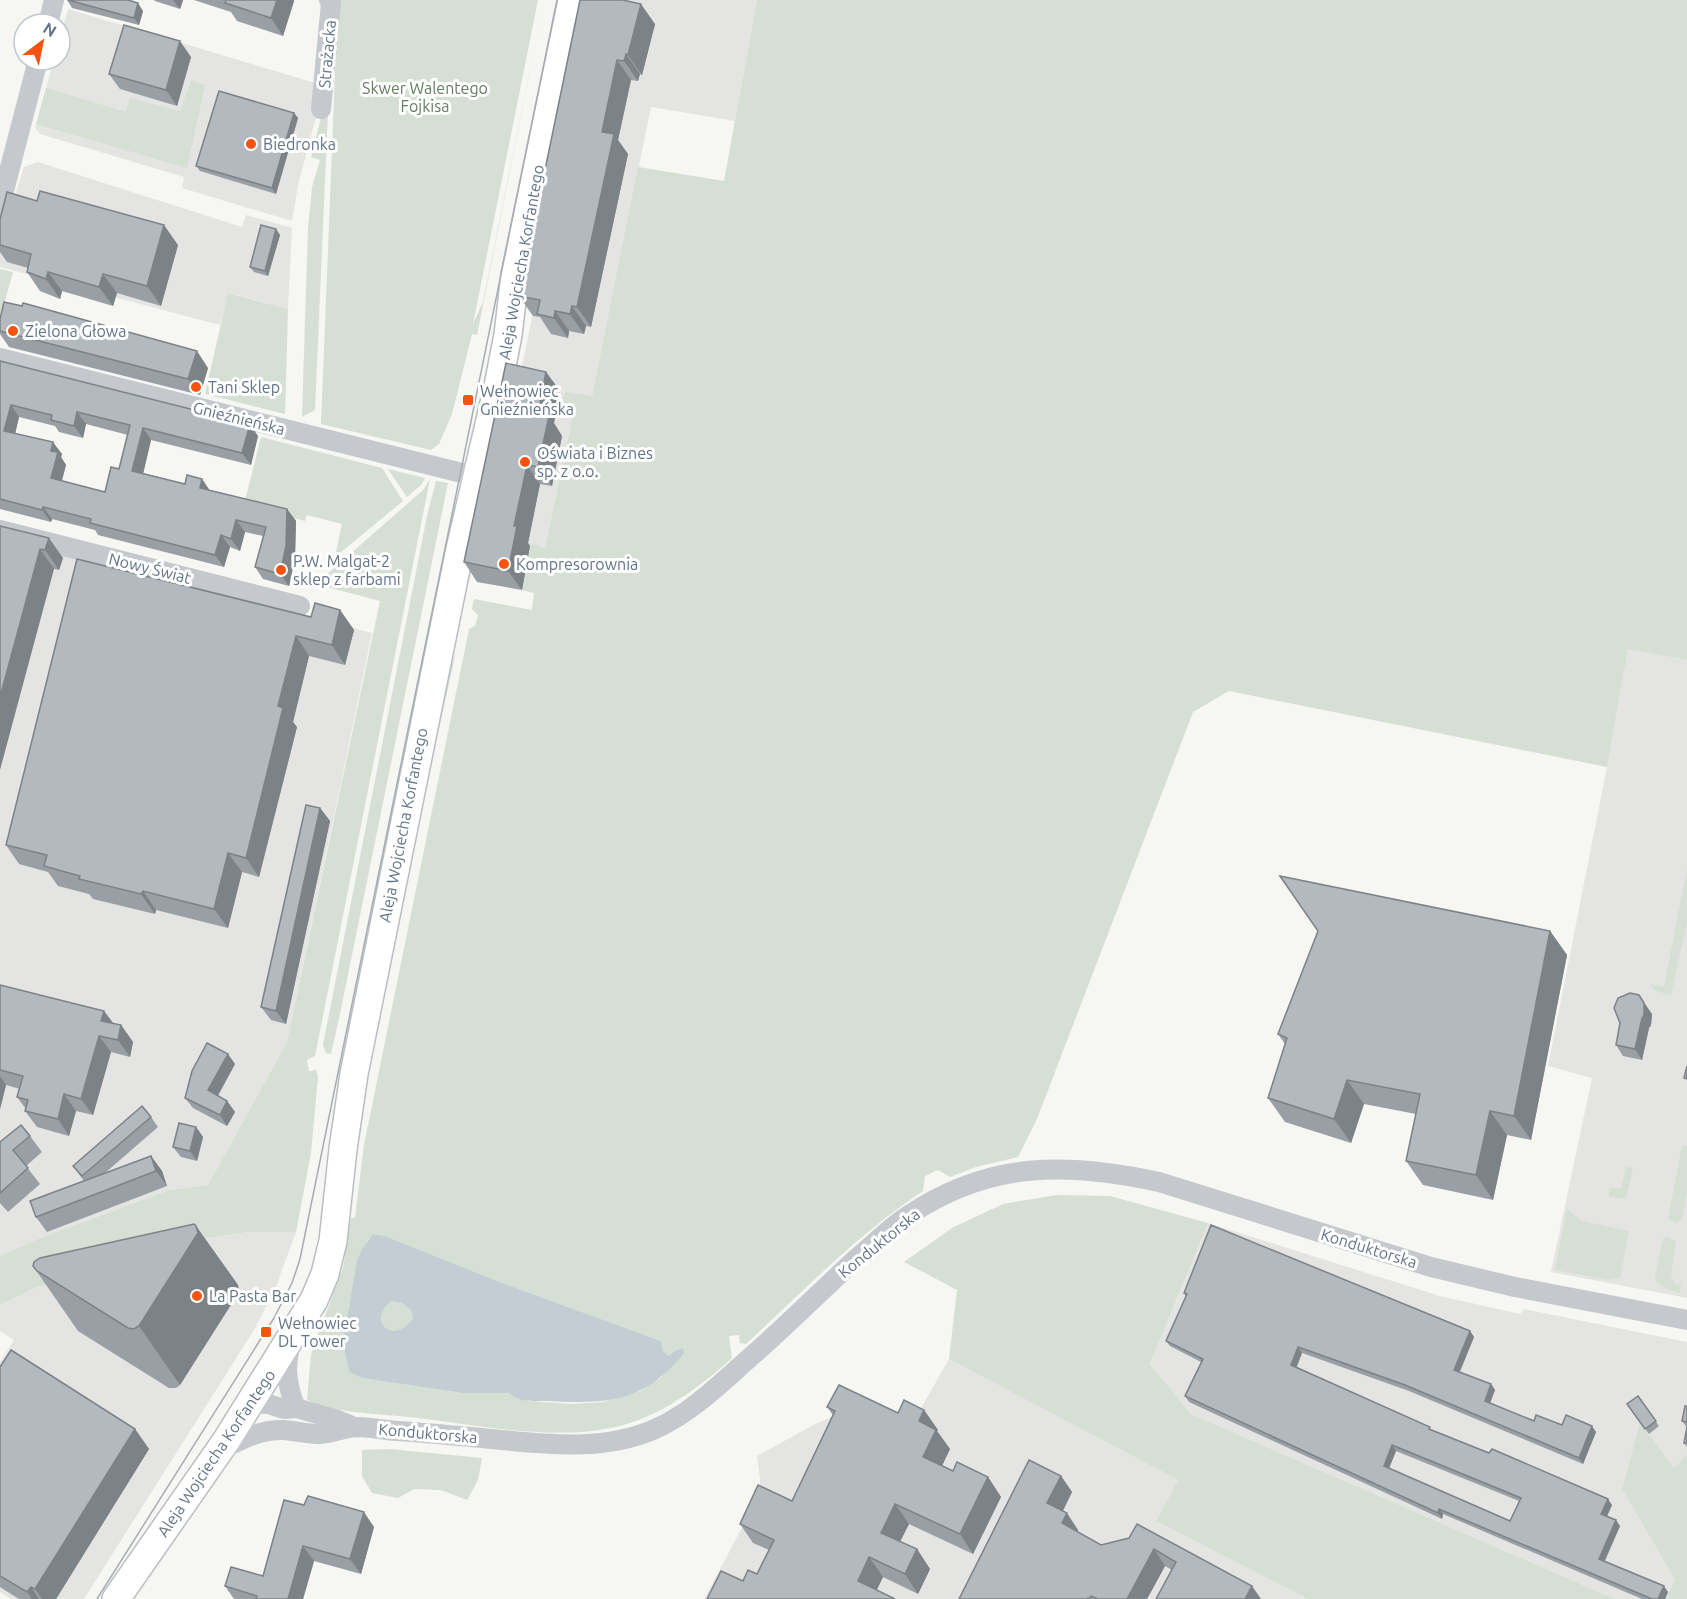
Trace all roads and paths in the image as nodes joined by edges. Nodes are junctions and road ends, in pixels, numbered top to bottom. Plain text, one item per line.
1 (329, 0) edge
2 (572, 0) edge
3 (35, 72) edge
4 (321, 109) dead end
5 (0, 206) edge
6 (0, 358) edge
7 (478, 477) junction
8 (0, 530) edge
9 (300, 606) dead end
10 (1687, 1320) edge
11 (295, 1334) junction
12 (250, 1403) junction
13 (296, 1408) junction
14 (354, 1427) junction
15 (282, 1430) junction
16 (220, 1450) junction
17 (116, 1599) edge

1 - 4 street, Strażacka
2 - 7 main road, Aleja Wojciecha Korfantego
3 - 5 street
6 - 7 street, Gnieźnieńska
7 - 11 main road, Aleja Wojciecha Korfantego
8 - 9 street, Nowy Świat
10 - 14 street, Konduktorska
11 - 12 main road, Aleja Wojciecha Korfantego
11 - 13 street
12 - 13 street, Konduktorska
12 - 15 street
12 - 16 main road, Aleja Wojciecha Korfantego
13 - 14 street, Konduktorska
14 - 15 street, Konduktorska
15 - 16 street, Konduktorska
16 - 17 main road, Aleja Wojciecha Korfantego

